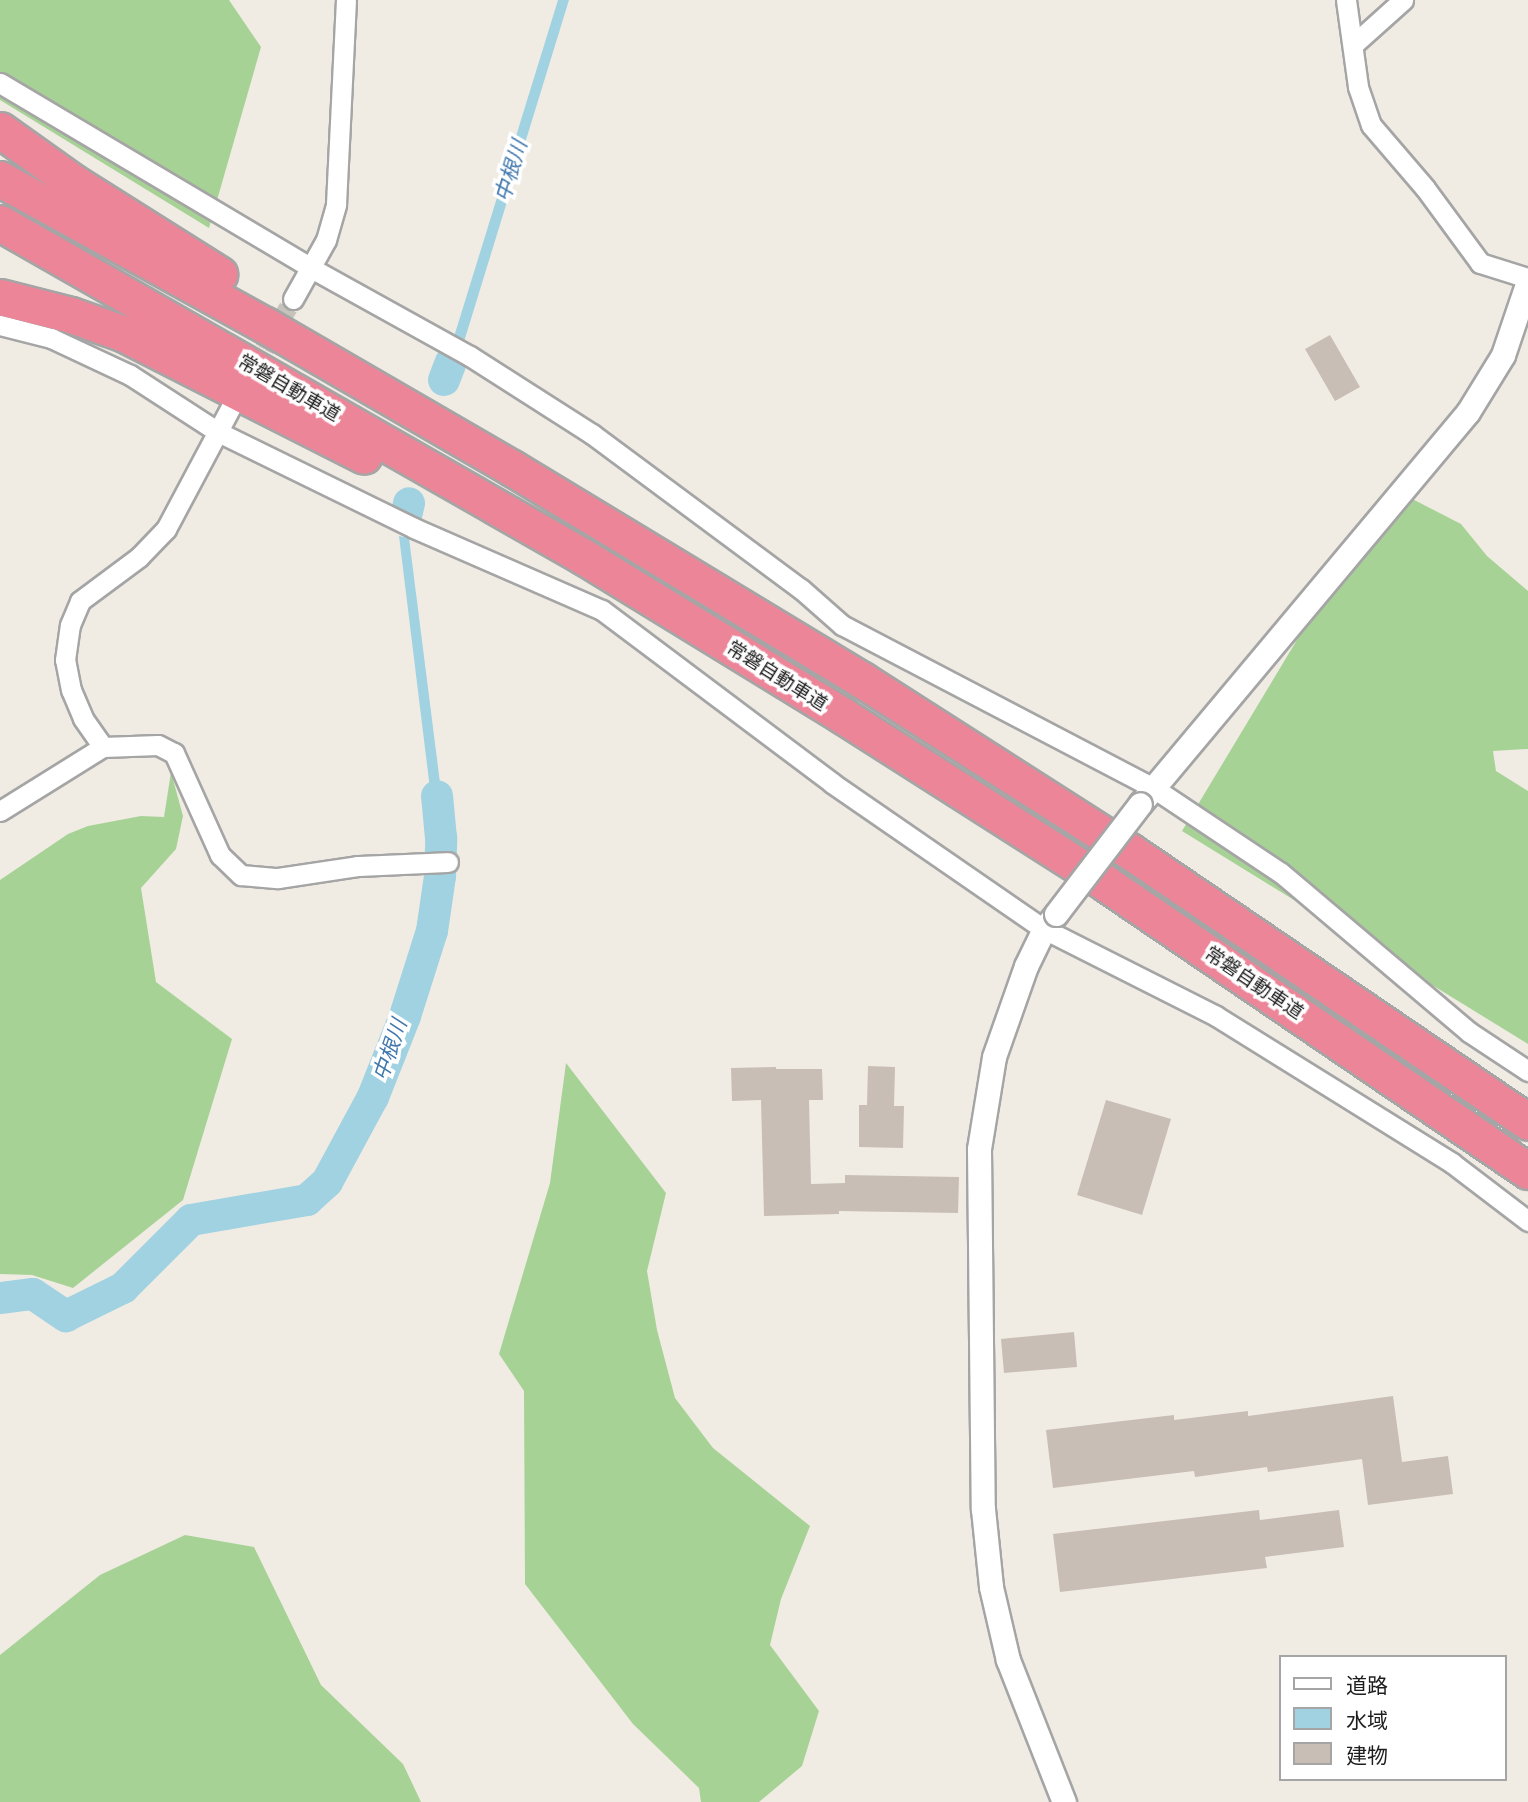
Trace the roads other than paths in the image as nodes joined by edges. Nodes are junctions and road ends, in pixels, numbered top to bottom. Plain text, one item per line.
1 (346, 0) edge
2 (1346, 0) edge
3 (1403, 0) edge
4 (1354, 44) junction
5 (0, 83) edge
6 (0, 131) edge
7 (0, 178) edge
8 (0, 223) edge
9 (311, 268) junction
10 (1528, 279) edge
11 (0, 297) edge
12 (293, 299) tunnel mouth
13 (0, 325) edge
14 (232, 405) dead end
15 (218, 432) junction
16 (512, 468) junction
17 (584, 557) junction
18 (103, 747) junction
19 (1146, 795) junction
20 (0, 811) edge
21 (439, 861) dead end
22 (1050, 922) junction
23 (1528, 1071) edge
24 (1528, 1122) edge
25 (1528, 1171) edge
26 (1528, 1221) edge
27 (1064, 1802) edge

1 - 9 street
2 - 4 street
3 - 4 street
4 - 10 street
5 - 9 street
6 - 16 highway
7 - 16 highway, 常磐自動車道
8 - 17 highway, 常磐自動車道
9 - 12 street
9 - 19 street
10 - 19 street
11 - 17 highway
13 - 15 street
14 - 15 street
15 - 18 street
15 - 22 street
16 - 24 highway, 常磐自動車道
17 - 25 highway, 常磐自動車道
18 - 20 street
18 - 21 street
19 - 22 street, bridge
19 - 23 street
22 - 26 street
22 - 27 street

